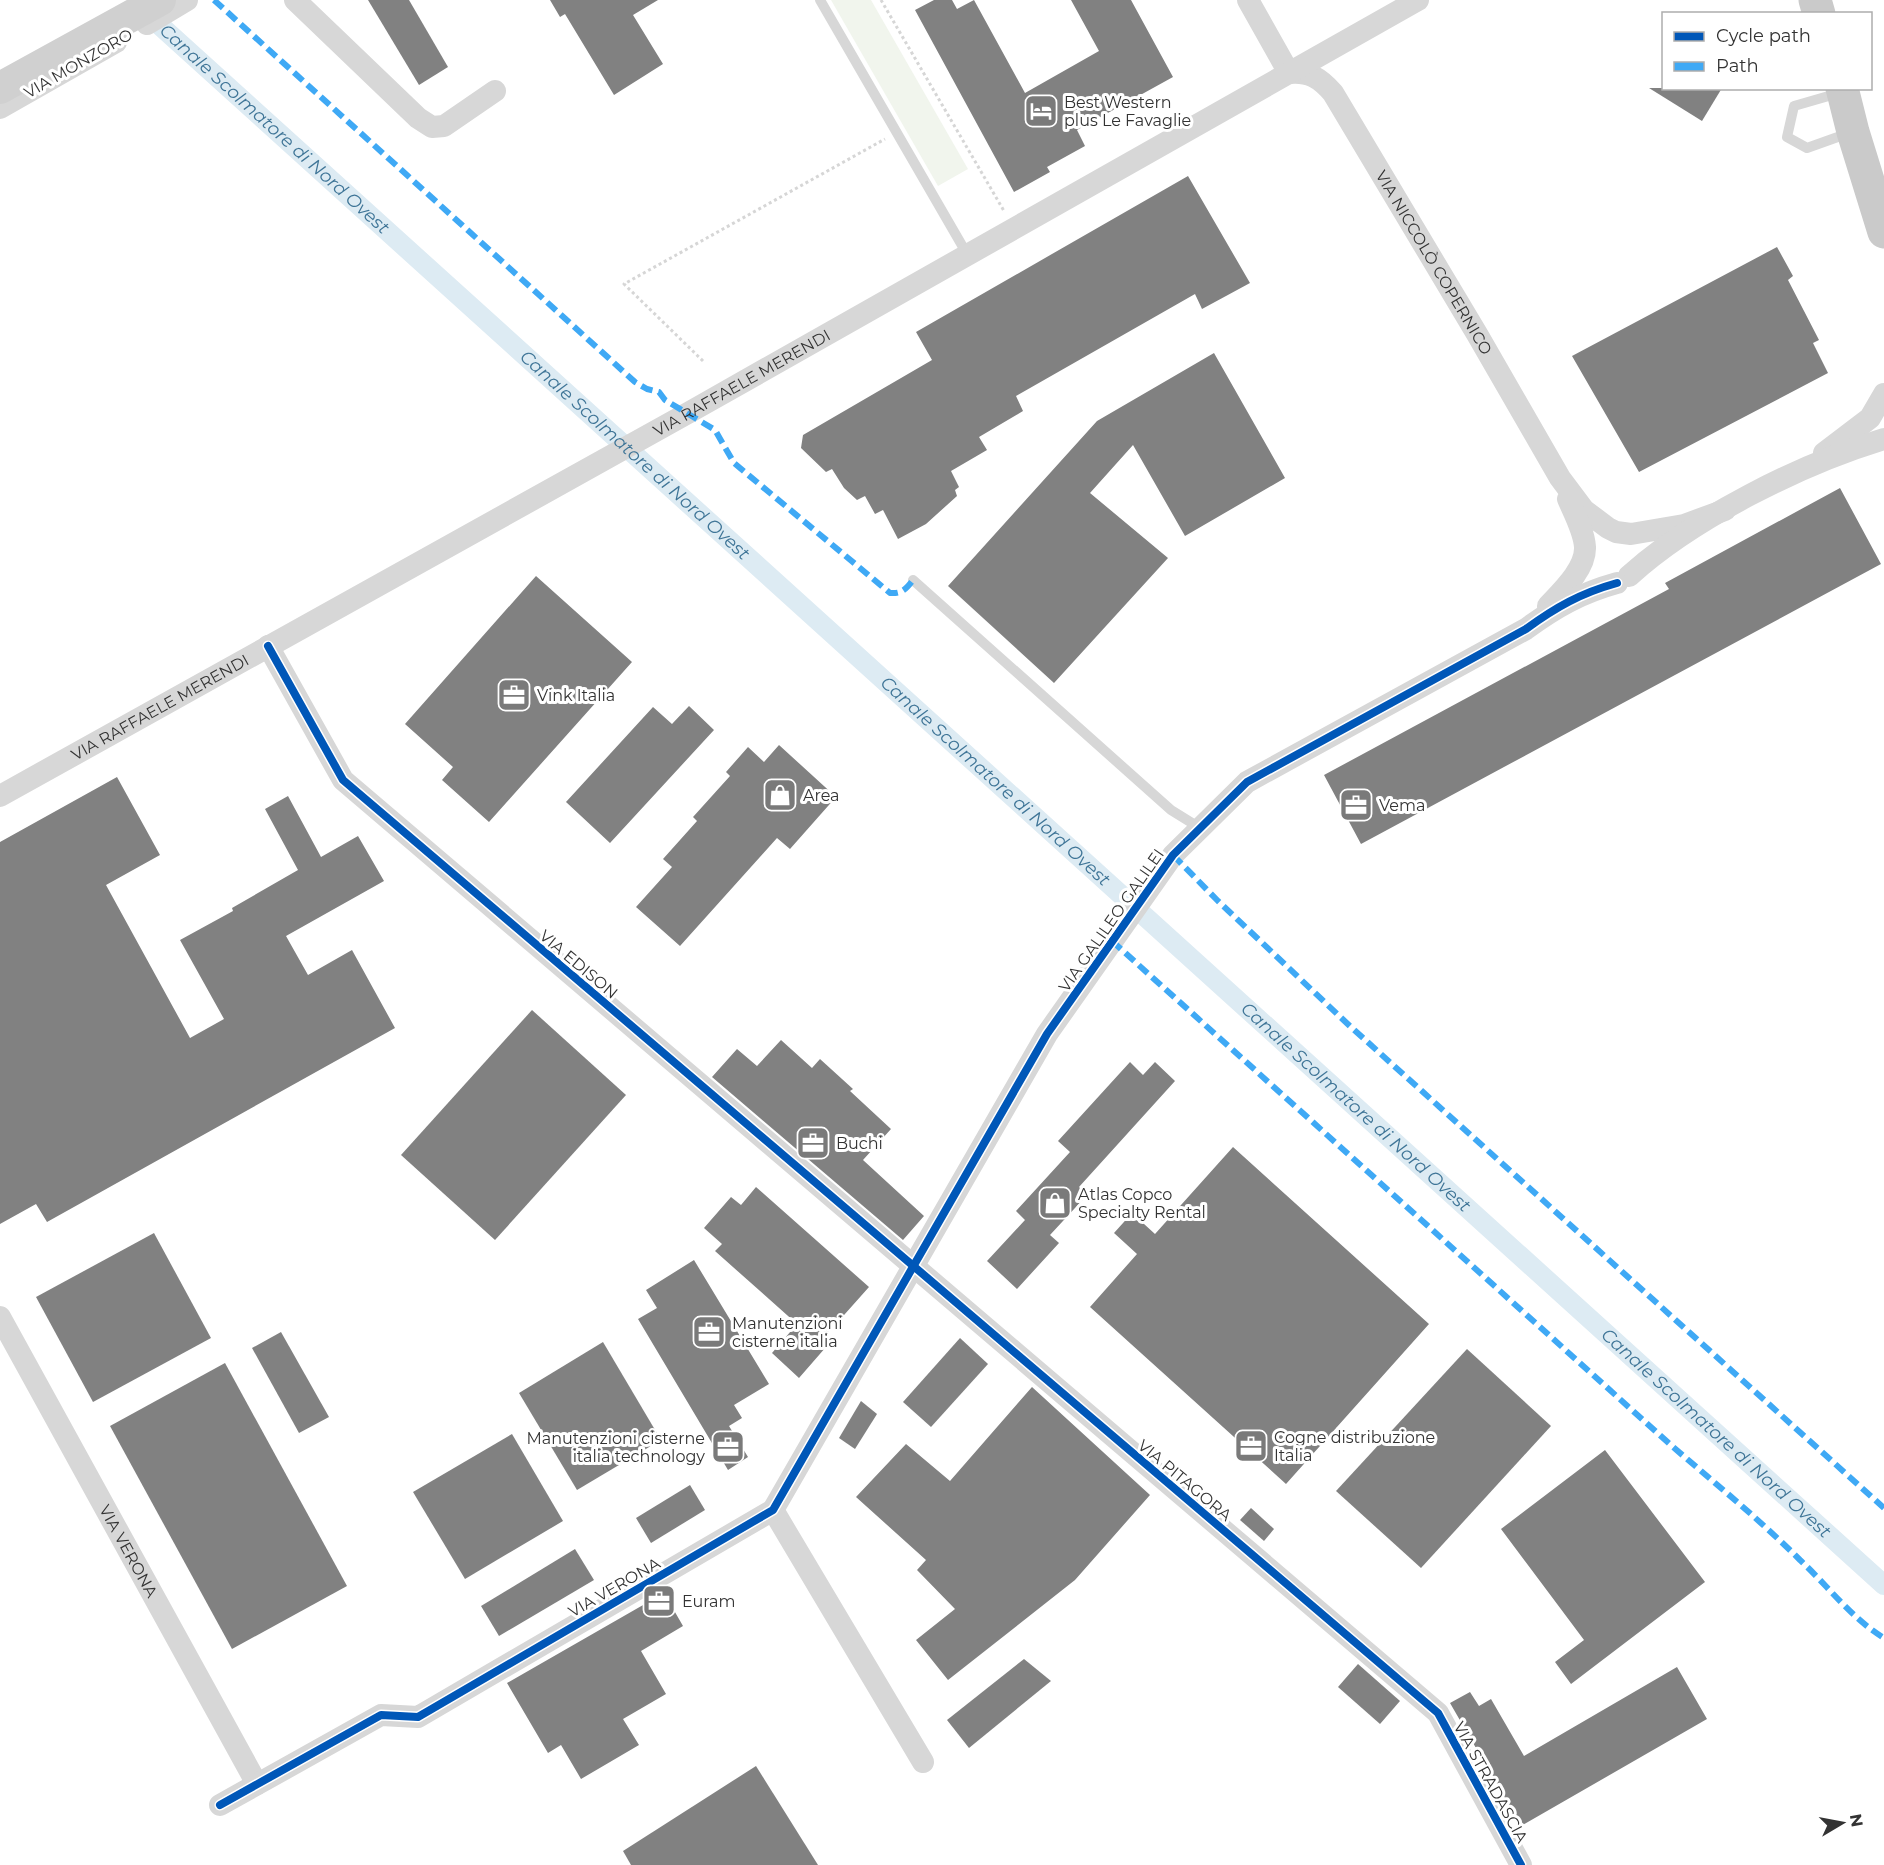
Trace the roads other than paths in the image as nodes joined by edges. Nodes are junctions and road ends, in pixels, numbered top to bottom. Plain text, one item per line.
1 (296, 0) edge
2 (820, 0) edge
3 (1248, 0) edge
4 (1418, 0) edge
5 (177, 1) edge
6 (126, 27) junction
7 (1289, 73) junction
8 (0, 88) edge
9 (1849, 90) edge
10 (495, 91) dead end
11 (0, 108) edge
12 (1853, 132) junction
13 (1884, 159) edge
14 (1884, 232) edge
15 (967, 254) junction
16 (1884, 394) edge
17 (1884, 439) edge
18 (1806, 467) junction
19 (1560, 478) junction
20 (1725, 510) junction
21 (1616, 532) junction
22 (1585, 553) junction
23 (1623, 579) junction
24 (913, 580) dead end
25 (1526, 629) junction
26 (268, 646) junction
27 (0, 796) edge
28 (1200, 828) junction
29 (914, 1268) junction
30 (0, 1317) edge
31 (773, 1510) junction
32 (1438, 1713) joint
33 (923, 1762) dead end
34 (257, 1784) junction
35 (220, 1805) dead end
36 (1521, 1865) edge

1 - 10 street
2 - 15 lane
3 - 7 street
4 - 7 street, VIA RAFFAELE MERENDI
5 - 6 street, VIA MONZORO
6 - 8 street, VIA MONZORO
6 - 11 street, VIA MONZORO
7 - 15 street, VIA RAFFAELE MERENDI
7 - 19 street, VIA NICCOLÒ COPERNICO
9 - 12 main road
9 - 12 lane
9 - 13 main road
12 - 14 main road
15 - 26 street, VIA RAFFAELE MERENDI
16 - 18 street, VIA GALILEO GALILEI
17 - 18 street, VIA GALILEO GALILEI
18 - 20 street, VIA GALILEO GALILEI
19 - 21 street, VIA NICCOLÒ COPERNICO
19 - 22 street, VIA NICCOLÒ COPERNICO
20 - 21 street, VIA GALILEO GALILEI
20 - 23 street, VIA GALILEO GALILEI
21 - 22 street
21 - 23 street
22 - 23 street
22 - 25 street, VIA GALILEO GALILEI
23 - 25 street, VIA GALILEO GALILEI
24 - 28 lane
25 - 28 street, VIA GALILEO GALILEI
26 - 27 street, VIA RAFFAELE MERENDI
26 - 29 street, VIA EDISON
28 - 29 street, VIA GALILEO GALILEI
29 - 31 street, VIA VERONA
29 - 32 street, VIA PITAGORA
30 - 34 street, VIA VERONA
31 - 33 street
31 - 34 street, VIA VERONA
32 - 36 street, VIA STRADASCIA
34 - 35 street, VIA VERONA

